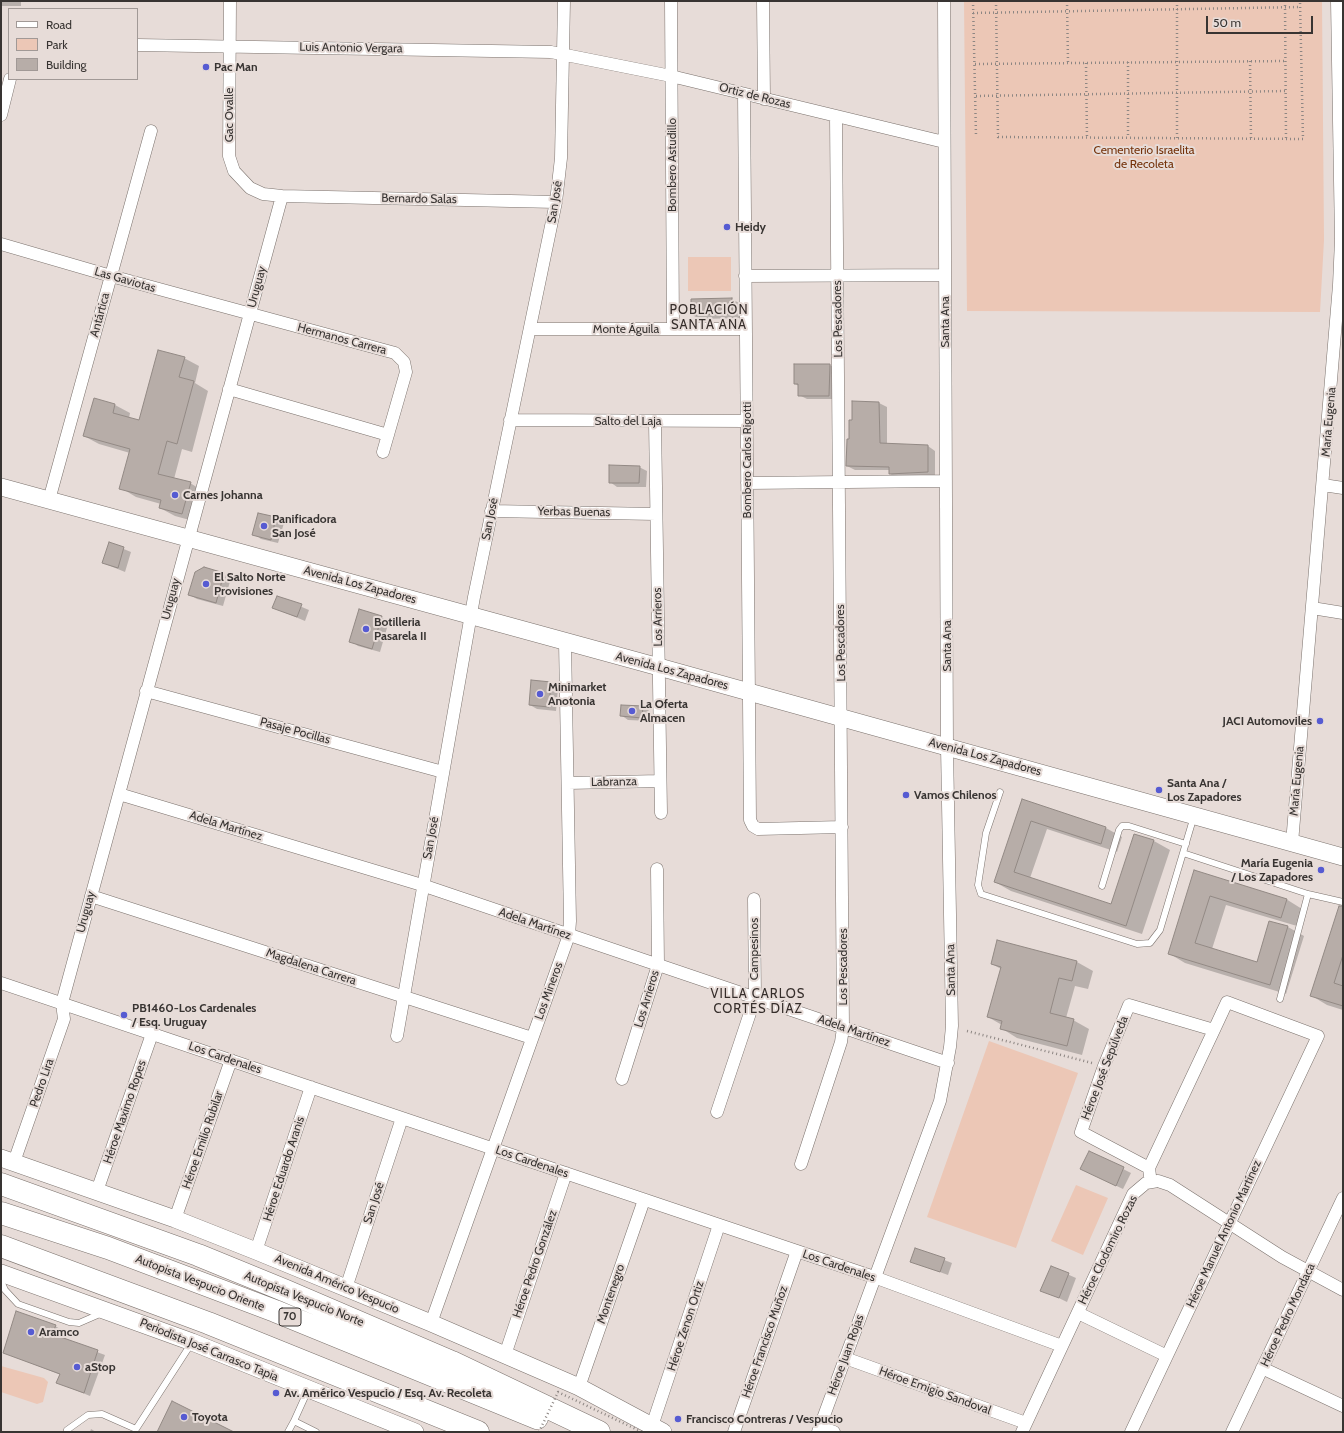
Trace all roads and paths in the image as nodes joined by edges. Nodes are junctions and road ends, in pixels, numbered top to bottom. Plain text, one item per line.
1 (230, 1) edge
2 (564, 1) edge
3 (671, 1) edge
4 (763, 1) edge
5 (944, 1) edge
6 (973, 1) edge
7 (996, 1) edge
8 (1066, 1) edge
9 (1177, 1) edge
10 (1284, 1) edge
11 (1300, 1) edge
12 (1337, 1) edge
13 (1285, 7) junction
14 (1300, 7) junction
15 (1177, 9) junction
16 (1067, 11) junction
17 (973, 12) junction
18 (996, 12) junction
19 (1340, 31) edge
20 (138, 45) edge
21 (230, 46) junction
22 (564, 54) junction
23 (1250, 61) junction
24 (1285, 61) junction
25 (1068, 62) junction
26 (1128, 62) junction
27 (1177, 62) junction
28 (997, 63) junction
29 (1086, 63) junction
30 (975, 64) junction
31 (671, 76) junction
32 (10, 80) edge
33 (1250, 91) junction
34 (1286, 91) junction
35 (1128, 93) junction
36 (1177, 93) junction
37 (744, 94) junction
38 (1086, 94) junction
39 (976, 96) junction
40 (998, 96) junction
41 (764, 99) junction
42 (1, 115) edge
43 (836, 116) junction
44 (151, 131) dead end
45 (976, 136) dead end
46 (1087, 138) junction
47 (1128, 138) junction
48 (1177, 138) junction
49 (1251, 139) junction
50 (1286, 139) junction
51 (944, 142) junction
52 (1341, 157) edge
53 (282, 196) junction
54 (556, 202) junction
55 (1, 244) edge
56 (945, 275) junction
57 (111, 276) junction
58 (745, 276) junction
59 (838, 276) junction
60 (250, 314) junction
61 (530, 329) junction
62 (673, 329) junction
63 (746, 329) junction
64 (1338, 368) edge
65 (229, 389) junction
66 (510, 420) junction
67 (655, 421) junction
68 (746, 421) junction
69 (388, 435) junction
70 (383, 452) dead end
71 (946, 481) junction
72 (747, 482) junction
73 (839, 482) junction
74 (1323, 485) junction
75 (1, 487) edge
76 (1343, 488) edge
77 (49, 500) junction
78 (491, 511) junction
79 (656, 514) junction
80 (187, 538) junction
81 (1312, 608) junction
82 (1343, 613) edge
83 (471, 616) junction
84 (565, 642) junction
85 (658, 667) junction
86 (146, 691) junction
87 (749, 692) junction
88 (842, 718) junction
89 (947, 747) junction
90 (443, 772) junction
91 (660, 781) junction
92 (568, 783) junction
93 (1000, 792) dead end
94 (119, 794) junction
95 (660, 813) dead end
96 (1195, 815) junction
97 (842, 827) junction
98 (1292, 843) junction
99 (1186, 844) junction
100 (1183, 853) junction
101 (1343, 857) edge
102 (657, 869) dead end
103 (422, 885) junction
104 (1102, 886) dead end
105 (1308, 894) junction
106 (90, 896) junction
107 (754, 899) dead end
108 (1343, 902) edge
109 (569, 935) junction
110 (658, 965) junction
111 (1, 983) edge
112 (404, 996) junction
113 (755, 998) junction
114 (1280, 999) dead end
115 (62, 1003) junction
116 (843, 1028) junction
117 (1214, 1030) junction
118 (967, 1031) dead end
119 (152, 1034) junction
120 (397, 1036) dead end
121 (532, 1038) junction
122 (231, 1060) junction
123 (948, 1063) junction
124 (1104, 1066) junction
125 (622, 1079) dead end
126 (311, 1087) junction
127 (717, 1112) dead end
128 (402, 1118) junction
129 (493, 1149) junction
130 (8, 1160) edge
131 (801, 1164) dead end
132 (1149, 1168) junction
133 (566, 1173) junction
134 (1151, 1181) junction
135 (1, 1184) edge
136 (97, 1191) junction
137 (1343, 1198) edge
138 (644, 1200) junction
139 (1, 1213) edge
140 (175, 1219) junction
141 (1229, 1224) junction
142 (719, 1225) junction
143 (1, 1246) edge
144 (256, 1251) junction
145 (797, 1251) junction
146 (1308, 1272) junction
147 (1, 1273) edge
148 (874, 1277) junction
149 (1, 1281) edge
150 (346, 1288) junction
151 (3, 1289) edge
152 (1343, 1290) edge
153 (108, 1311) junction
154 (1078, 1313) junction
155 (431, 1323) junction
156 (192, 1342) junction
157 (1062, 1346) junction
158 (505, 1355) junction
159 (1167, 1356) junction
160 (845, 1358) junction
161 (1262, 1368) junction
162 (579, 1387) junction
163 (308, 1390) junction
164 (1343, 1406) edge
165 (294, 1422) junction
166 (1024, 1428) edge
167 (67, 1430) dead end
168 (652, 1430) edge
169 (819, 1430) edge
170 (288, 1432) edge
171 (316, 1432) edge
172 (415, 1432) edge
173 (478, 1432) edge
174 (539, 1432) edge
175 (574, 1432) edge
176 (599, 1432) edge
177 (734, 1432) edge
178 (834, 1432) edge
179 (1131, 1432) edge
180 (1232, 1432) edge

1 - 21 street, Gac Ovalle
2 - 22 street, San José
3 - 31 street, Bombero Astudillo
4 - 41 street
5 - 51 street, Santa Ana
6 - 17 path
7 - 18 path
8 - 16 path
9 - 15 path
10 - 13 path
11 - 14 path
12 - 19 street, María Eugenia
13 - 14 path
13 - 15 path
13 - 24 path
14 - 50 path
15 - 16 path
15 - 27 path
16 - 18 path
16 - 25 path
17 - 18 path
17 - 30 path
18 - 28 path
19 - 52 street, María Eugenia
20 - 21 street, Luis Antonio Vergara
21 - 22 street, Luis Antonio Vergara
21 - 53 street, Gac Ovalle
22 - 31 street, Ortiz de Rozas
22 - 54 street, San José
23 - 24 path
23 - 27 path
23 - 33 path
24 - 34 path
25 - 28 path
25 - 29 path
26 - 27 path
26 - 29 path
26 - 35 path
27 - 36 path
28 - 30 path
28 - 40 path
29 - 38 path
30 - 39 path
31 - 37 street, Ortiz de Rozas
31 - 62 street, Bombero Astudillo
32 - 42 street
33 - 34 path
33 - 36 path
33 - 49 path
34 - 50 path
35 - 36 path
35 - 38 path
35 - 47 path
36 - 48 path
37 - 41 street, Ortiz de Rozas
37 - 58 street, Bombero Carlos Rigotti
38 - 40 path
38 - 46 path
39 - 40 path
39 - 45 path
40 - 46 path
41 - 43 street, Ortiz de Rozas
43 - 51 street, Ortiz de Rozas
43 - 59 street, Los Pescadores
44 - 57 street, Antártica
46 - 47 path
47 - 48 path
48 - 49 path
49 - 50 path
51 - 56 street, Santa Ana
52 - 64 street, María Eugenia
53 - 54 street, Bernardo Salas
53 - 60 street, Uruguay
54 - 61 street, San José
55 - 57 street, Las Gaviotas
56 - 59 street
56 - 71 street, Santa Ana
57 - 60 street, Las Gaviotas
57 - 77 street, Antártica
58 - 59 street
58 - 63 street, Bombero Carlos Rigotti
59 - 73 street, Los Pescadores
60 - 65 street, Uruguay
60 - 69 street, Hermanos Carrera
61 - 62 street, Monte Águila
61 - 66 street, San José
62 - 63 street, Monte Águila
63 - 68 street, Bombero Carlos Rigotti
64 - 74 street, María Eugenia
65 - 69 street
65 - 80 street, Uruguay
66 - 67 street, Salto del Laja
66 - 78 street, San José
67 - 68 street, Salto del Laja
67 - 79 street, Los Arrieros
68 - 72 street, Bombero Carlos Rigotti
69 - 70 street, Hermanos Carrera
71 - 73 street
71 - 89 street, Santa Ana
72 - 73 street
72 - 87 street, Bombero Carlos Rigotti
73 - 88 street, Los Pescadores
74 - 76 street
74 - 81 street, María Eugenia
75 - 77 main road, Avenida Los Zapadores
77 - 80 main road, Avenida Los Zapadores
78 - 79 street, Yerbas Buenas
78 - 83 street, San José
79 - 85 street, Los Arrieros
80 - 83 main road, Avenida Los Zapadores
80 - 86 street, Uruguay
81 - 82 street
81 - 98 street, María Eugenia
83 - 84 main road, Avenida Los Zapadores
83 - 90 street, San José
84 - 85 main road, Avenida Los Zapadores
84 - 92 street, Los Mineros
85 - 87 main road, Avenida Los Zapadores
85 - 91 street, Los Arrieros
86 - 90 street, Pasaje Pocillas
86 - 94 street, Uruguay
87 - 88 main road, Avenida Los Zapadores
87 - 97 street, Bombero Carlos Rigotti
88 - 89 main road, Avenida Los Zapadores
88 - 97 street, Los Pescadores
89 - 96 main road, Avenida Los Zapadores
89 - 123 street, Santa Ana
90 - 103 street, San José
91 - 92 street, Labranza
91 - 95 street, Los Arrieros
92 - 109 street, Los Mineros
93 - 100 lane
94 - 103 street, Adela Martínez
94 - 106 street, Uruguay
96 - 98 main road, Avenida Los Zapadores
96 - 99 lane
97 - 116 street, Los Pescadores
98 - 101 main road, Avenida Los Zapadores
99 - 100 lane
99 - 104 lane
100 - 105 lane
102 - 110 street, Los Arrieros
103 - 109 street, Adela Martínez
103 - 112 street, San José
105 - 108 lane
105 - 114 lane
106 - 112 street, Magdalena Carrera
106 - 115 street, Uruguay
107 - 113 street, Campesinos
109 - 110 street, Adela Martínez
109 - 121 street, Los Mineros
110 - 113 street, Adela Martínez
110 - 125 street, Los Arrieros
111 - 115 street, Los Cardenales
112 - 120 street, San José
112 - 121 street, Magdalena Carrera
113 - 116 street, Adela Martínez
113 - 127 street, Campesinos
115 - 119 street, Los Cardenales
115 - 130 street, Pedro Lira
116 - 123 street, Adela Martínez
116 - 131 street, Los Pescadores
117 - 124 street, Héroe José Sepúlveda
117 - 132 street
117 - 141 street, Héroe Manuel Antonio Martínez
118 - 124 path
119 - 122 street, Los Cardenales
119 - 136 street, Héroe Maximo Ropes
121 - 129 street, Los Mineros
122 - 126 street, Los Cardenales
122 - 140 street, Héroe Emilio Rubilar
123 - 148 street, Santa Ana
124 - 132 street, Héroe José Sepúlveda
126 - 128 street, Los Cardenales
126 - 144 street, Héroe Eduardo Aranis
128 - 129 street, Los Cardenales
128 - 150 street, San José
129 - 133 street, Los Cardenales
129 - 155 street, Los Mineros
130 - 136 main road, Avenida Américo Vespucio
132 - 134 street
133 - 138 street, Los Cardenales
133 - 158 street, Héroe Pedro González
134 - 141 street
134 - 154 street, Héroe Clodomiro Rozas
135 - 176 highway, Autopista Vespucio Norte
136 - 140 main road, Avenida Américo Vespucio
137 - 146 street, Héroe Pedro Mondaca
138 - 142 street, Los Cardenales
138 - 162 street, Montenegro
139 - 175 highway, Autopista Vespucio Oriente / 70
140 - 144 main road, Avenida Américo Vespucio
141 - 146 street
141 - 159 street, Héroe Manuel Antonio Martínez
142 - 145 street, Los Cardenales
142 - 168 street, Héroe Zenon Ortiz
143 - 173 highway
144 - 150 main road, Avenida Américo Vespucio
145 - 148 street, Los Cardenales
145 - 177 street, Héroe Francisco Muñoz
146 - 152 street
146 - 161 street, Héroe Pedro Mondaca
147 - 153 main road, Periodista José Carrasco Tapia
148 - 157 street, Los Cardenales
148 - 160 street, Héroe Juan Rojas
149 - 151 lane
150 - 155 main road, Avenida Américo Vespucio
151 - 153 lane
153 - 156 main road, Periodista José Carrasco Tapia
154 - 157 street, Héroe Clodomiro Rozas
154 - 159 street
155 - 158 main road, Avenida Américo Vespucio
156 - 163 main road, Periodista José Carrasco Tapia
156 - 167 lane
157 - 166 street, Héroe Clodomiro Rozas
158 - 162 main road, Avenida Américo Vespucio
159 - 179 street, Héroe Manuel Antonio Martínez
160 - 166 street, Héroe Emigio Sandoval
160 - 169 street, Héroe Juan Rojas
161 - 164 street
161 - 180 street, Héroe Pedro Mondaca
162 - 168 main road, Avenida Américo Vespucio
163 - 165 lane
163 - 172 main road, Periodista José Carrasco Tapia
165 - 170 lane
165 - 171 lane
168 - 174 path, bridge
169 - 178 street

